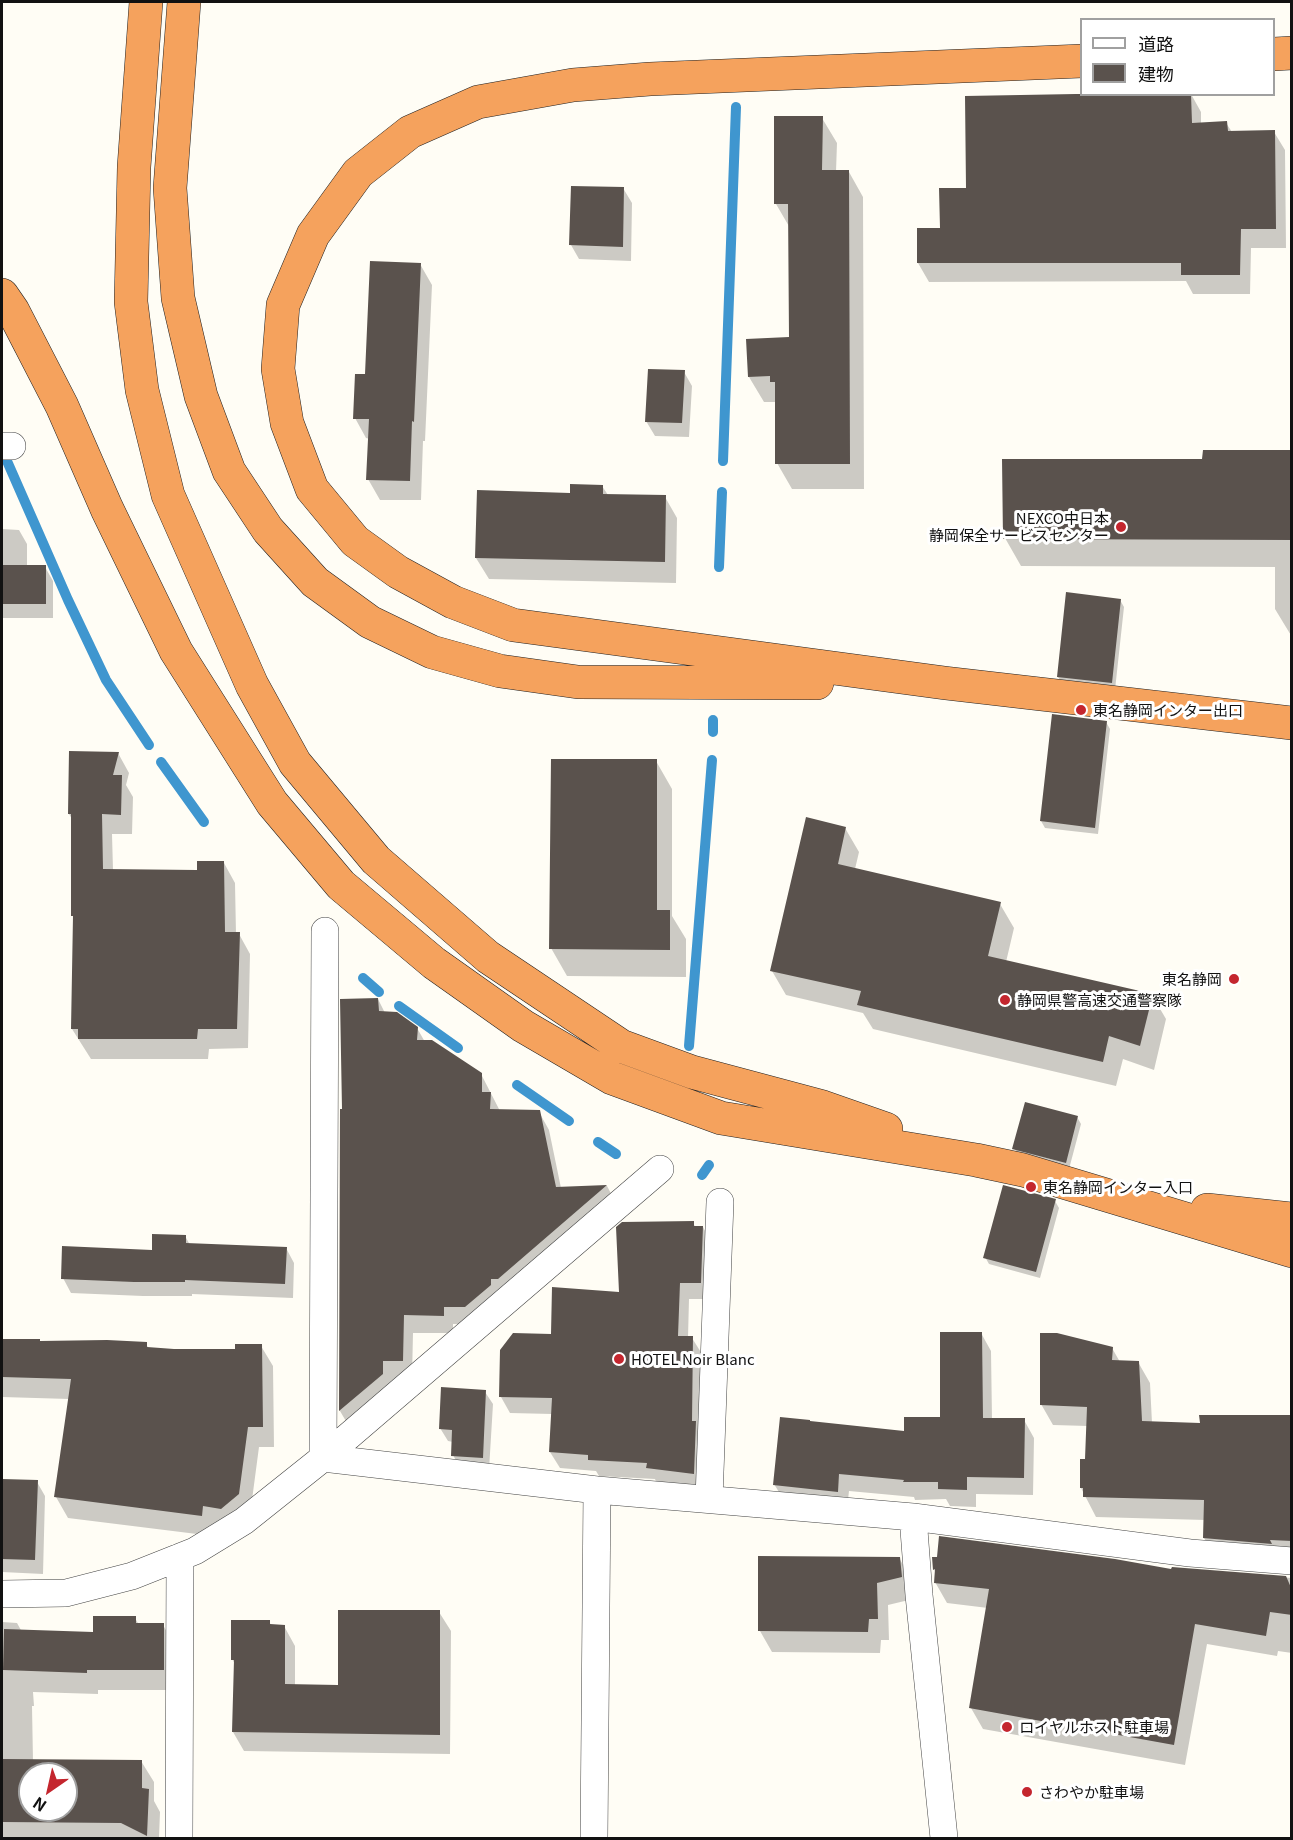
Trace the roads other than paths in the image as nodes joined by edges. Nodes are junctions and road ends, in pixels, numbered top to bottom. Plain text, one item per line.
1 (146, 2) edge
2 (184, 2) edge
3 (1292, 53) edge
4 (1275, 54) edge
5 (1080, 61) edge
6 (2, 295) edge
7 (945, 683) junction
8 (1292, 706) edge
9 (1200, 712) junction
10 (1292, 723) edge
11 (325, 931) dead end
12 (976, 1160) junction
13 (660, 1170) dead end
14 (1124, 1200) junction
15 (720, 1202) dead end
16 (1292, 1219) edge
17 (1292, 1251) edge
18 (323, 1458) junction
19 (597, 1490) junction
20 (708, 1499) junction
21 (913, 1517) junction
22 (180, 1557) junction
23 (1292, 1562) edge
24 (2, 1594) edge
25 (179, 1839) edge
26 (594, 1839) edge
27 (944, 1839) edge

1 - 12 highway
2 - 7 highway
3 - 4 highway
5 - 7 highway
6 - 12 highway
7 - 9 highway
8 - 9 highway
9 - 10 highway
11 - 18 street
12 - 14 highway
13 - 18 street
14 - 16 highway
14 - 17 highway
15 - 20 street
18 - 19 street
18 - 22 street
19 - 20 street
19 - 26 street
20 - 21 street
21 - 23 street
21 - 27 street
22 - 24 street
22 - 25 street

